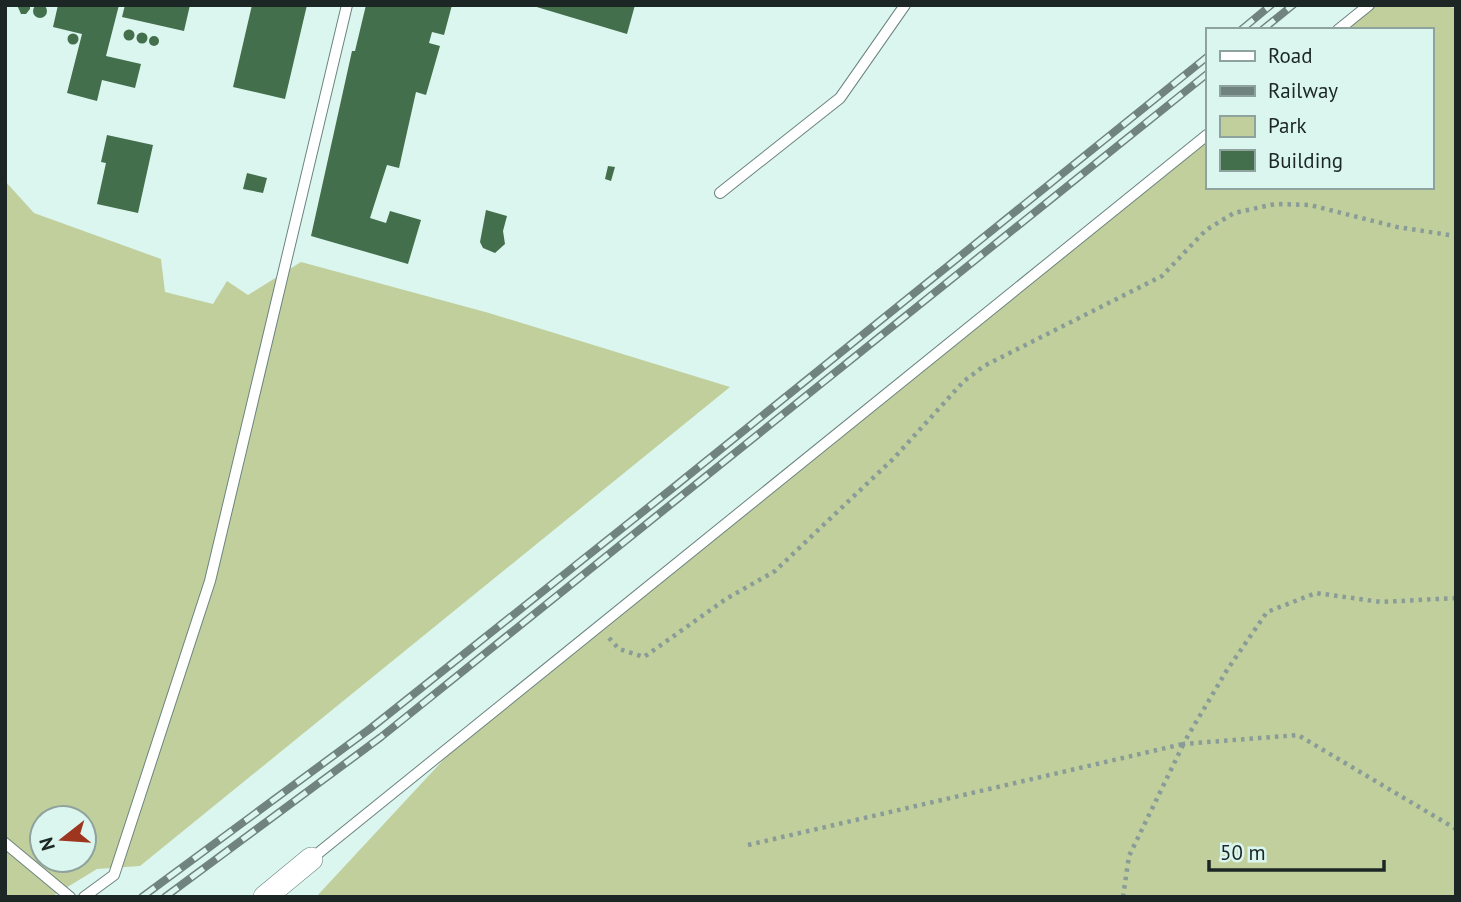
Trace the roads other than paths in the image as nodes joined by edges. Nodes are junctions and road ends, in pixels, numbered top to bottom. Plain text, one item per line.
1 (347, 5) edge
2 (905, 5) edge
3 (1368, 5) edge
4 (1340, 28) edge
5 (1206, 136) edge
6 (720, 193) dead end
7 (5, 843) edge
8 (311, 859) joint
9 (70, 897) edge
10 (84, 897) edge
11 (265, 897) edge

1 - 10 lane
2 - 6 lane
3 - 4 lane
5 - 8 lane
7 - 9 lane
8 - 11 street

